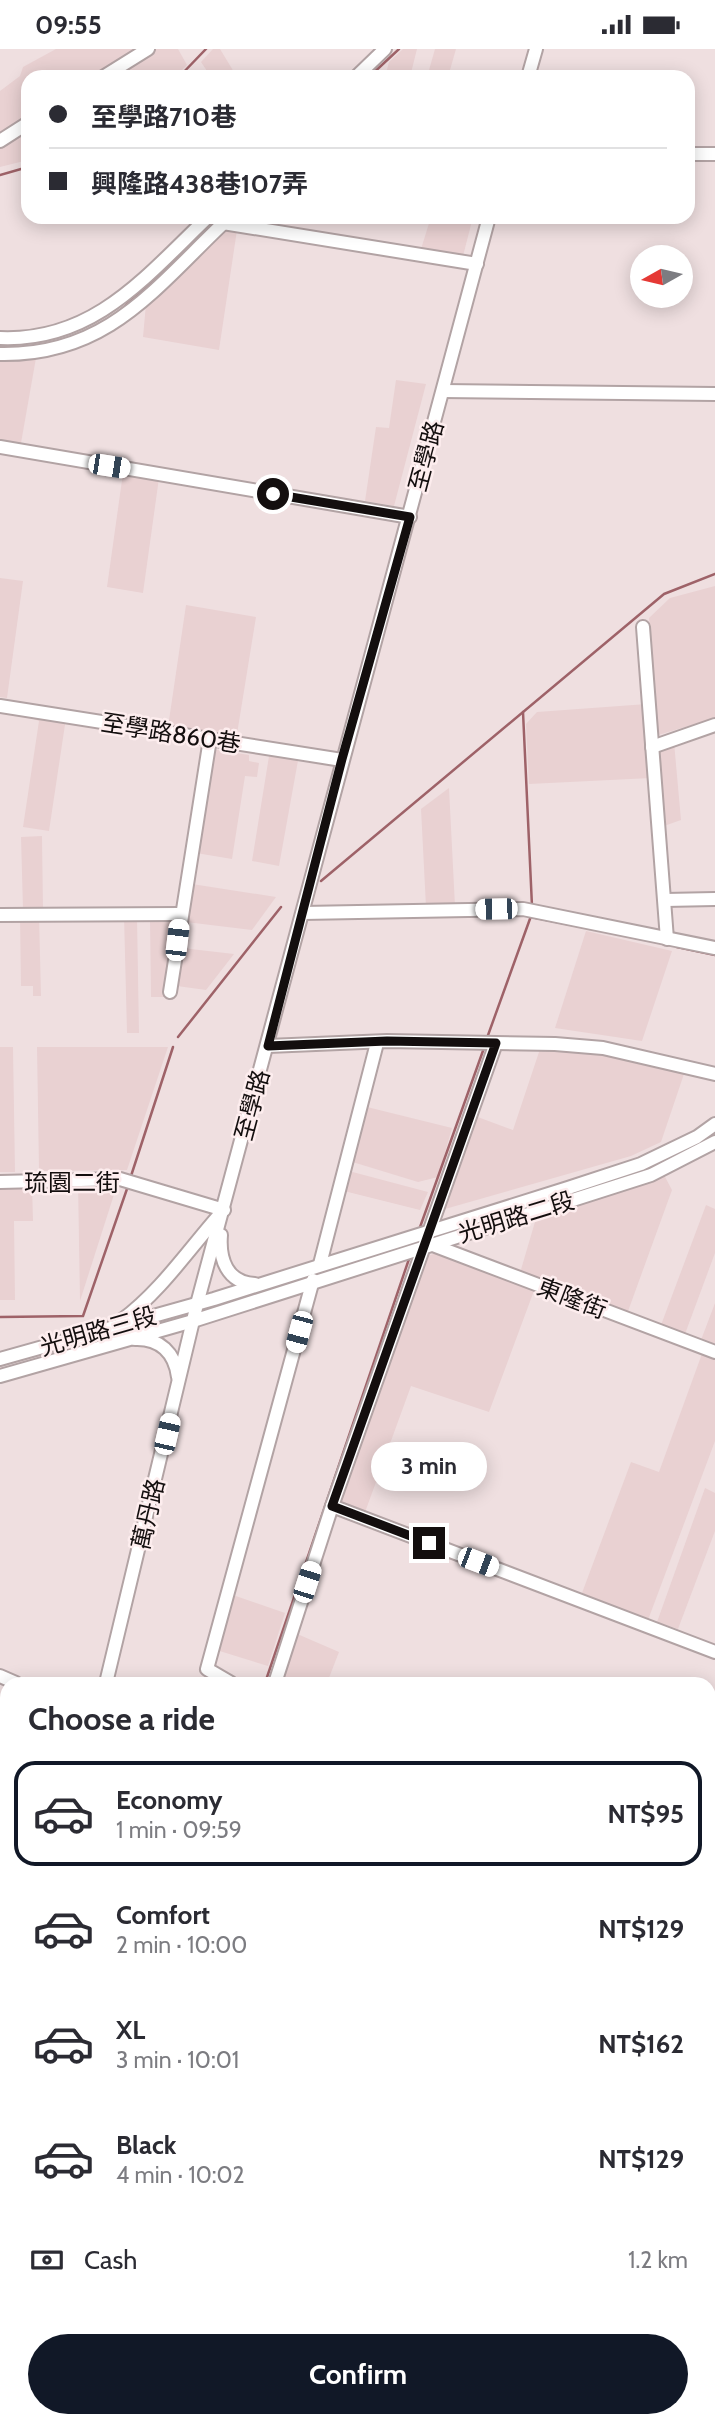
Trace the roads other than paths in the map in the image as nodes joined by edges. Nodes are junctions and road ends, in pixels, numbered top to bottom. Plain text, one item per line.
1 (148, 49) edge
2 (385, 49) edge
3 (537, 49) edge
4 (115, 70) edge
5 (363, 70) edge
6 (530, 70) edge
7 (21, 128) edge
8 (0, 141) edge
9 (695, 154) edge
10 (715, 154) edge
11 (197, 224) edge
12 (223, 224) edge
13 (250, 224) edge
14 (487, 224) edge
15 (477, 264) junction
16 (0, 338) edge
17 (0, 354) edge
18 (443, 391) junction
19 (715, 394) edge
20 (0, 447) edge
21 (410, 517) junction
22 (643, 627) dead end
23 (0, 706) edge
24 (715, 725) edge
25 (210, 739) junction
26 (652, 747) junction
27 (342, 759) junction
28 (715, 899) edge
29 (665, 901) junction
30 (303, 913) junction
31 (180, 914) junction
32 (0, 915) edge
33 (667, 939) junction
34 (715, 949) edge
35 (170, 992) dead end
36 (377, 1043) junction
37 (496, 1043) junction
38 (268, 1046) junction
39 (715, 1074) edge
40 (715, 1124) edge
41 (715, 1142) edge
42 (0, 1182) edge
43 (223, 1210) junction
44 (428, 1239) junction
45 (320, 1264) junction
46 (313, 1280) junction
47 (260, 1284) junction
48 (197, 1304) junction
49 (193, 1321) junction
50 (113, 1326) junction
51 (120, 1340) junction
52 (715, 1352) edge
53 (0, 1359) edge
54 (0, 1376) edge
55 (178, 1386) junction
56 (332, 1506) junction
57 (715, 1652) edge
58 (107, 1677) edge
59 (220, 1677) edge
60 (277, 1677) edge

1 - 4 street
2 - 5 street
3 - 6 street
7 - 8 street
9 - 10 street
11 - 16 street
12 - 17 street
13 - 15 street
14 - 15 street, 至學路
15 - 18 street, 至學路
18 - 19 street
18 - 21 street, 至學路
20 - 21 street
21 - 27 street, 至學路
22 - 26 street
23 - 25 street, 至學路860巷
24 - 26 street
25 - 27 street, 至學路860巷
25 - 31 street
26 - 29 street
27 - 30 street, 至學路
28 - 29 street
29 - 33 street
30 - 33 street
30 - 38 street, 至學路
31 - 32 street
31 - 35 street
33 - 34 street
36 - 37 street
36 - 38 street
36 - 45 street
37 - 39 street
37 - 44 street
38 - 43 street, 至學路
40 - 44 street, 光明路二段
41 - 44 street, 光明路二段
42 - 43 street, 琉園二街
43 - 47 street
43 - 48 street, 至學路
43 - 50 street
44 - 45 street, 光明路二段
44 - 46 street, 光明路二段
44 - 52 street, 東隆街
44 - 56 street
45 - 47 street, 光明路二段
46 - 49 street, 光明路二段
46 - 59 street
47 - 48 street, 光明路二段
48 - 49 street, 萬丹路
48 - 50 street, 光明路三段
49 - 51 street, 光明路三段
49 - 55 street, 萬丹路
50 - 53 street, 光明路三段
51 - 54 street, 光明路三段
51 - 55 street
55 - 58 street, 萬丹路
56 - 57 street
56 - 60 street

